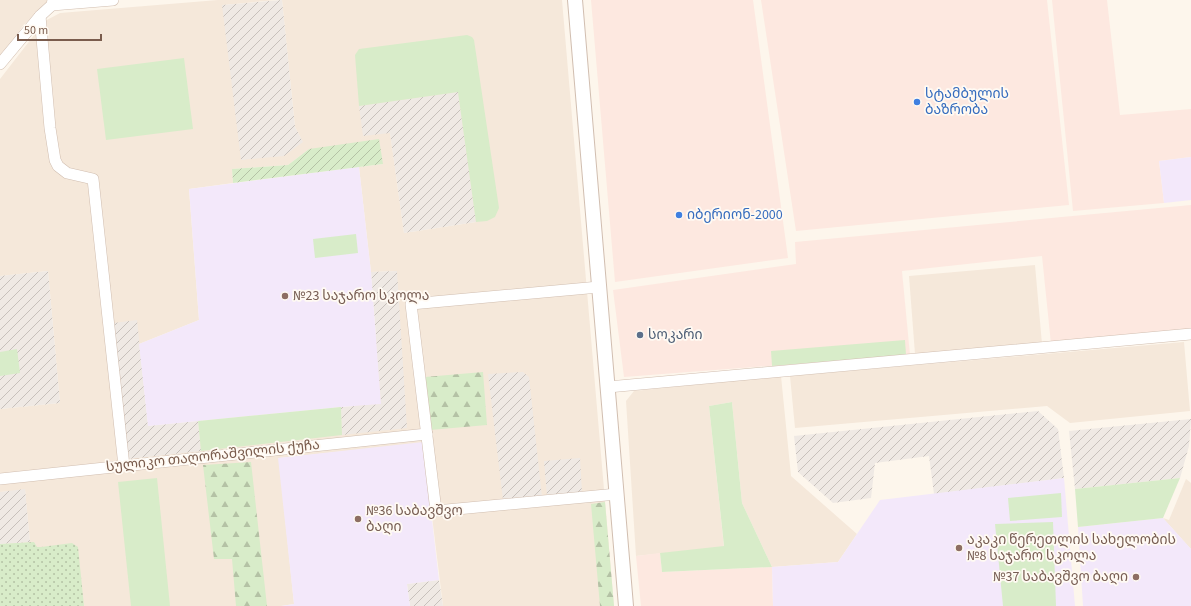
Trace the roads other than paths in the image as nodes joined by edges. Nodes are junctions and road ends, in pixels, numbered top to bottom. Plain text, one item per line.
1 (114, 0) edge
2 (575, 0) edge
3 (52, 3) edge
4 (40, 16) junction
5 (0, 64) edge
6 (599, 287) junction
7 (1191, 334) edge
8 (608, 387) junction
9 (427, 434) junction
10 (124, 466) junction
11 (0, 479) edge
12 (617, 494) junction
13 (626, 606) edge

1 - 3 street
2 - 6 street
3 - 4 street
4 - 5 street
4 - 10 street
6 - 8 street
6 - 9 street
7 - 8 street
8 - 12 street
9 - 10 street, სულიკო თაღორაშვილის ქუჩა
9 - 12 street
10 - 11 street, სულიკო თაღორაშვილის ქუჩა
12 - 13 street

